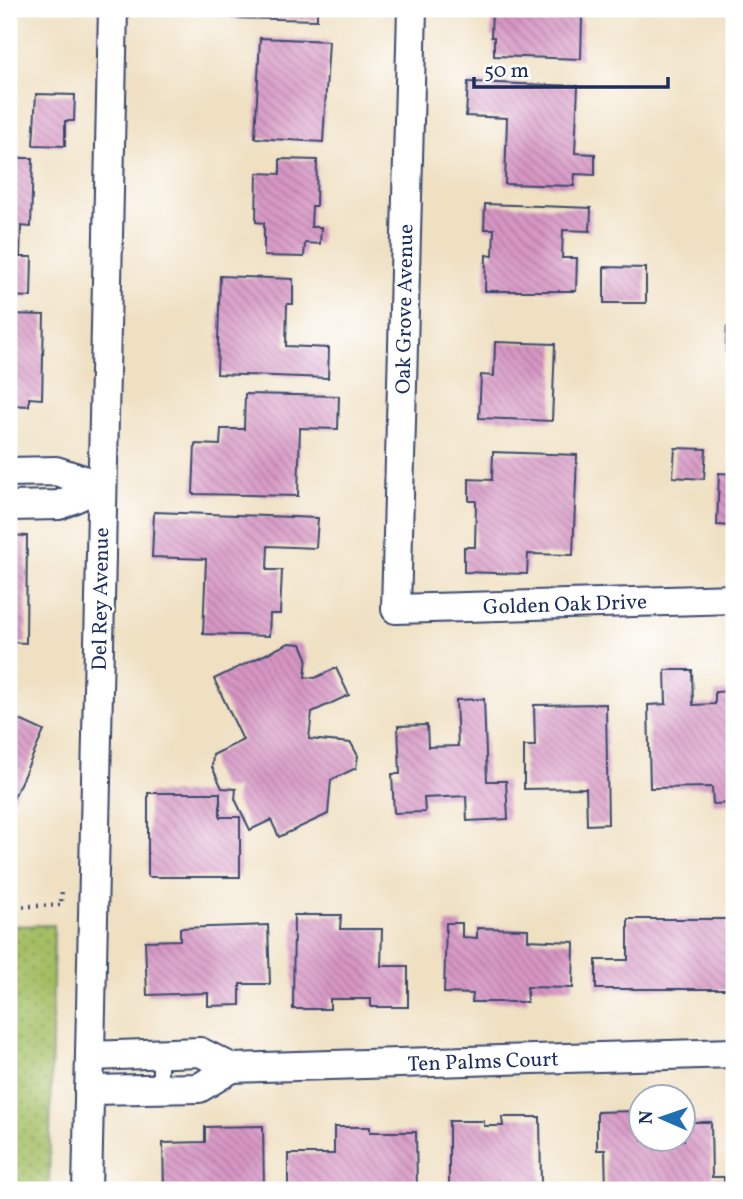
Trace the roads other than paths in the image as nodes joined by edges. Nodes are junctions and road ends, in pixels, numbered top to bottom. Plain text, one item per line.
1 (113, 9) edge
2 (411, 9) edge
3 (102, 486) junction
4 (14, 489) edge
5 (734, 599) edge
6 (397, 609) joint
7 (734, 1053) edge
8 (160, 1054) junction
9 (90, 1056) junction
10 (232, 1068) junction
11 (160, 1088) junction
12 (89, 1090) junction
13 (87, 1190) edge

1 - 3 street, Del Rey Avenue
2 - 6 street, Oak Grove Avenue
3 - 4 street
3 - 9 street, Del Rey Avenue
5 - 6 street, Golden Oak Drive
7 - 10 street, Ten Palms Court
8 - 9 street, Ten Palms Court
8 - 10 street, Ten Palms Court
8 - 11 lane
9 - 12 street, Del Rey Avenue
10 - 11 street, Ten Palms Court
11 - 12 street, Ten Palms Court
12 - 13 street, Del Rey Avenue

